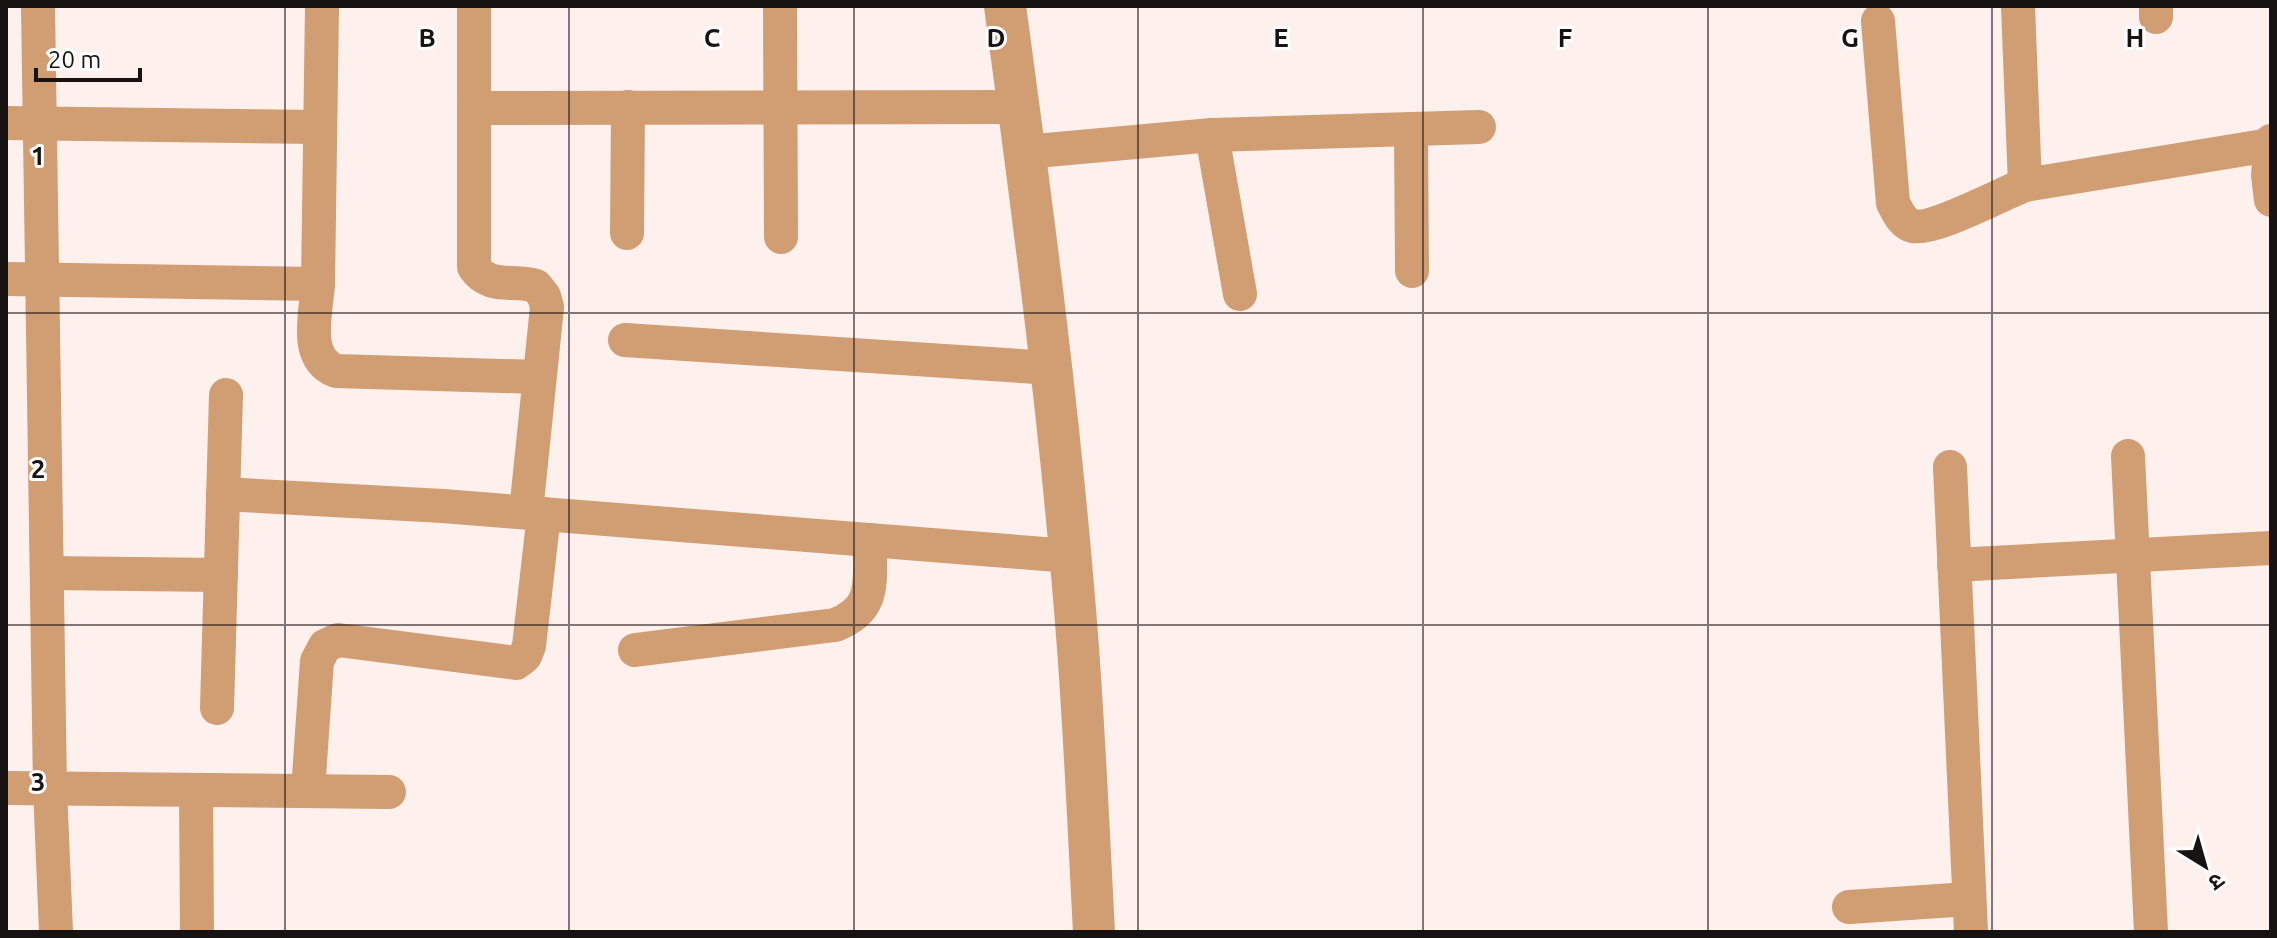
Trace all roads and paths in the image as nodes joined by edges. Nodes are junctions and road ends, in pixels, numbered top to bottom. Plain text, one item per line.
1 (38, 6) edge
2 (322, 6) edge
3 (474, 6) edge
4 (780, 6) edge
5 (1005, 6) edge
6 (2018, 6) edge
7 (1878, 21) dead end
8 (628, 107) junction
9 (779, 107) junction
10 (1019, 107) junction
11 (474, 108) junction
12 (6, 123) edge
13 (40, 124) junction
14 (319, 127) junction
15 (1479, 127) dead end
16 (1411, 129) junction
17 (1212, 135) junction
18 (2271, 143) edge
19 (1025, 152) junction
20 (2025, 185) junction
21 (2271, 200) edge
22 (627, 233) dead end
23 (781, 237) dead end
24 (1412, 271) dead end
25 (6, 279) edge
26 (43, 279) junction
27 (318, 284) junction
28 (1240, 294) dead end
29 (625, 340) dead end
30 (1051, 368) junction
31 (539, 377) junction
32 (226, 395) dead end
33 (2128, 456) dead end
34 (1950, 467) dead end
35 (223, 494) junction
36 (535, 513) junction
37 (870, 540) junction
38 (2271, 548) edge
39 (2132, 555) junction
40 (1070, 556) junction
41 (1954, 565) junction
42 (47, 573) junction
43 (221, 575) junction
44 (635, 650) dead end
45 (217, 708) dead end
46 (6, 788) edge
47 (50, 788) junction
48 (196, 790) junction
49 (308, 791) junction
50 (389, 792) dead end
51 (1849, 907) dead end
52 (1970, 915) edge
53 (56, 932) edge
54 (197, 932) edge
55 (1094, 932) edge
56 (2151, 932) edge

1 - 13 street
2 - 14 street
3 - 11 street
4 - 9 street
5 - 10 street
6 - 20 street
7 - 20 street
8 - 9 street
8 - 11 street
8 - 22 street
9 - 10 street
9 - 23 street
10 - 19 street
11 - 31 street
12 - 13 street
13 - 14 street
13 - 26 street
14 - 27 street
15 - 16 street
16 - 17 street
16 - 24 street
17 - 19 street
17 - 28 street
18 - 20 street
18 - 21 street
19 - 30 street
25 - 26 street
26 - 27 street
26 - 42 street
27 - 31 street
29 - 30 street
30 - 40 street
31 - 36 street
32 - 35 street
33 - 39 street
34 - 41 street
35 - 36 street
35 - 43 street
36 - 37 street
36 - 49 street
37 - 40 street
37 - 44 street
38 - 39 street
39 - 41 street
39 - 56 street
40 - 55 street
41 - 52 street
42 - 43 street
42 - 47 street
43 - 45 street
46 - 47 street
47 - 48 street
47 - 53 street
48 - 49 street
48 - 54 street
49 - 50 street
51 - 52 street

